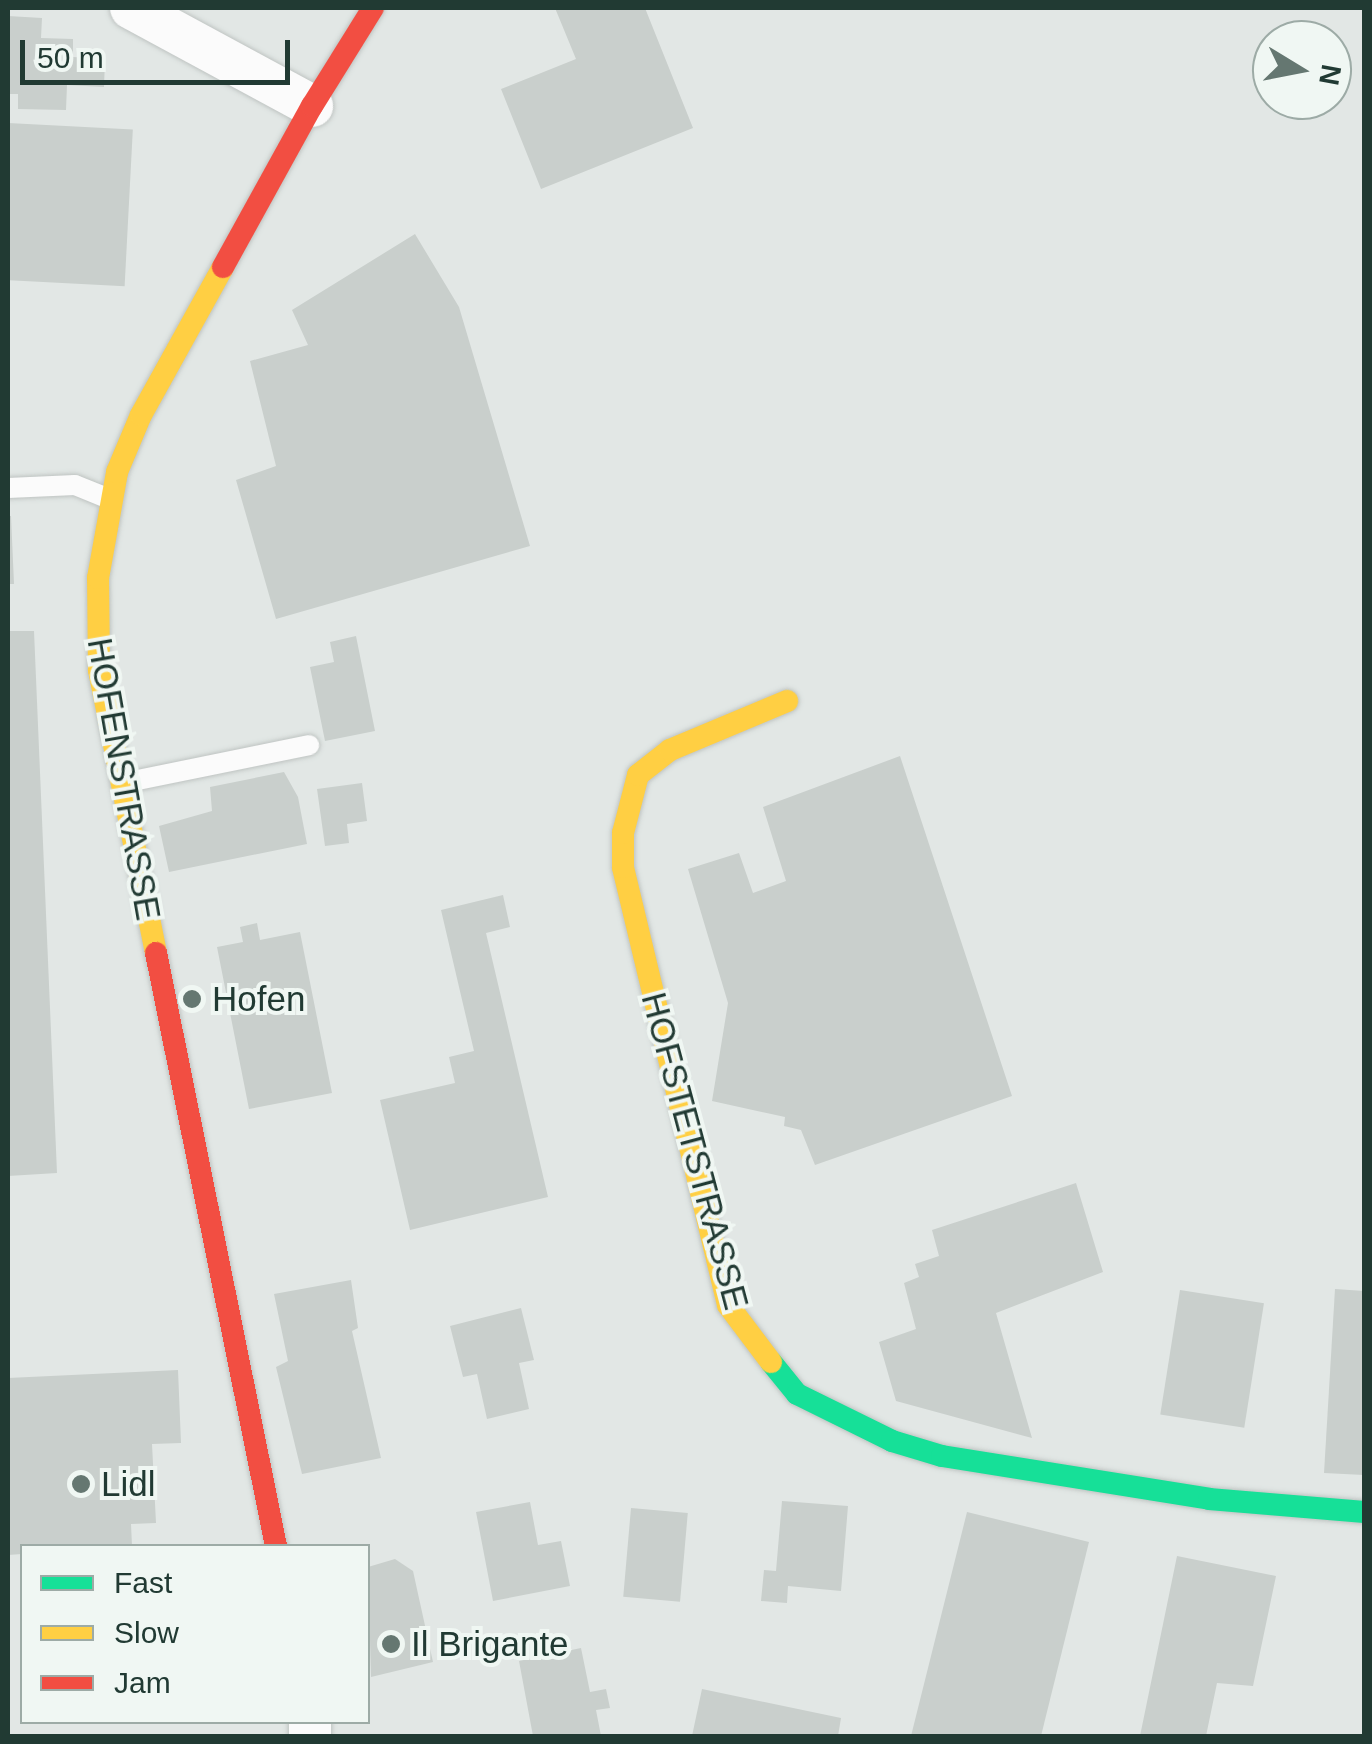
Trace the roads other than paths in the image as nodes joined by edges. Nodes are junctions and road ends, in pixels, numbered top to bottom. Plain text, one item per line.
1 (130, 8) edge
2 (373, 8) edge
3 (312, 106) junction
4 (8, 488) edge
5 (110, 498) junction
6 (787, 701) dead end
7 (309, 745) dead end
8 (121, 783) junction
9 (1364, 1512) edge
10 (276, 1544) edge

1 - 3 street
2 - 3 street, HOFENSTRASSE
3 - 5 street, HOFENSTRASSE
4 - 5 lane
5 - 8 street, HOFENSTRASSE
6 - 9 street, HOFSTETSTRASSE
7 - 8 lane
8 - 10 street, HOFENSTRASSE

